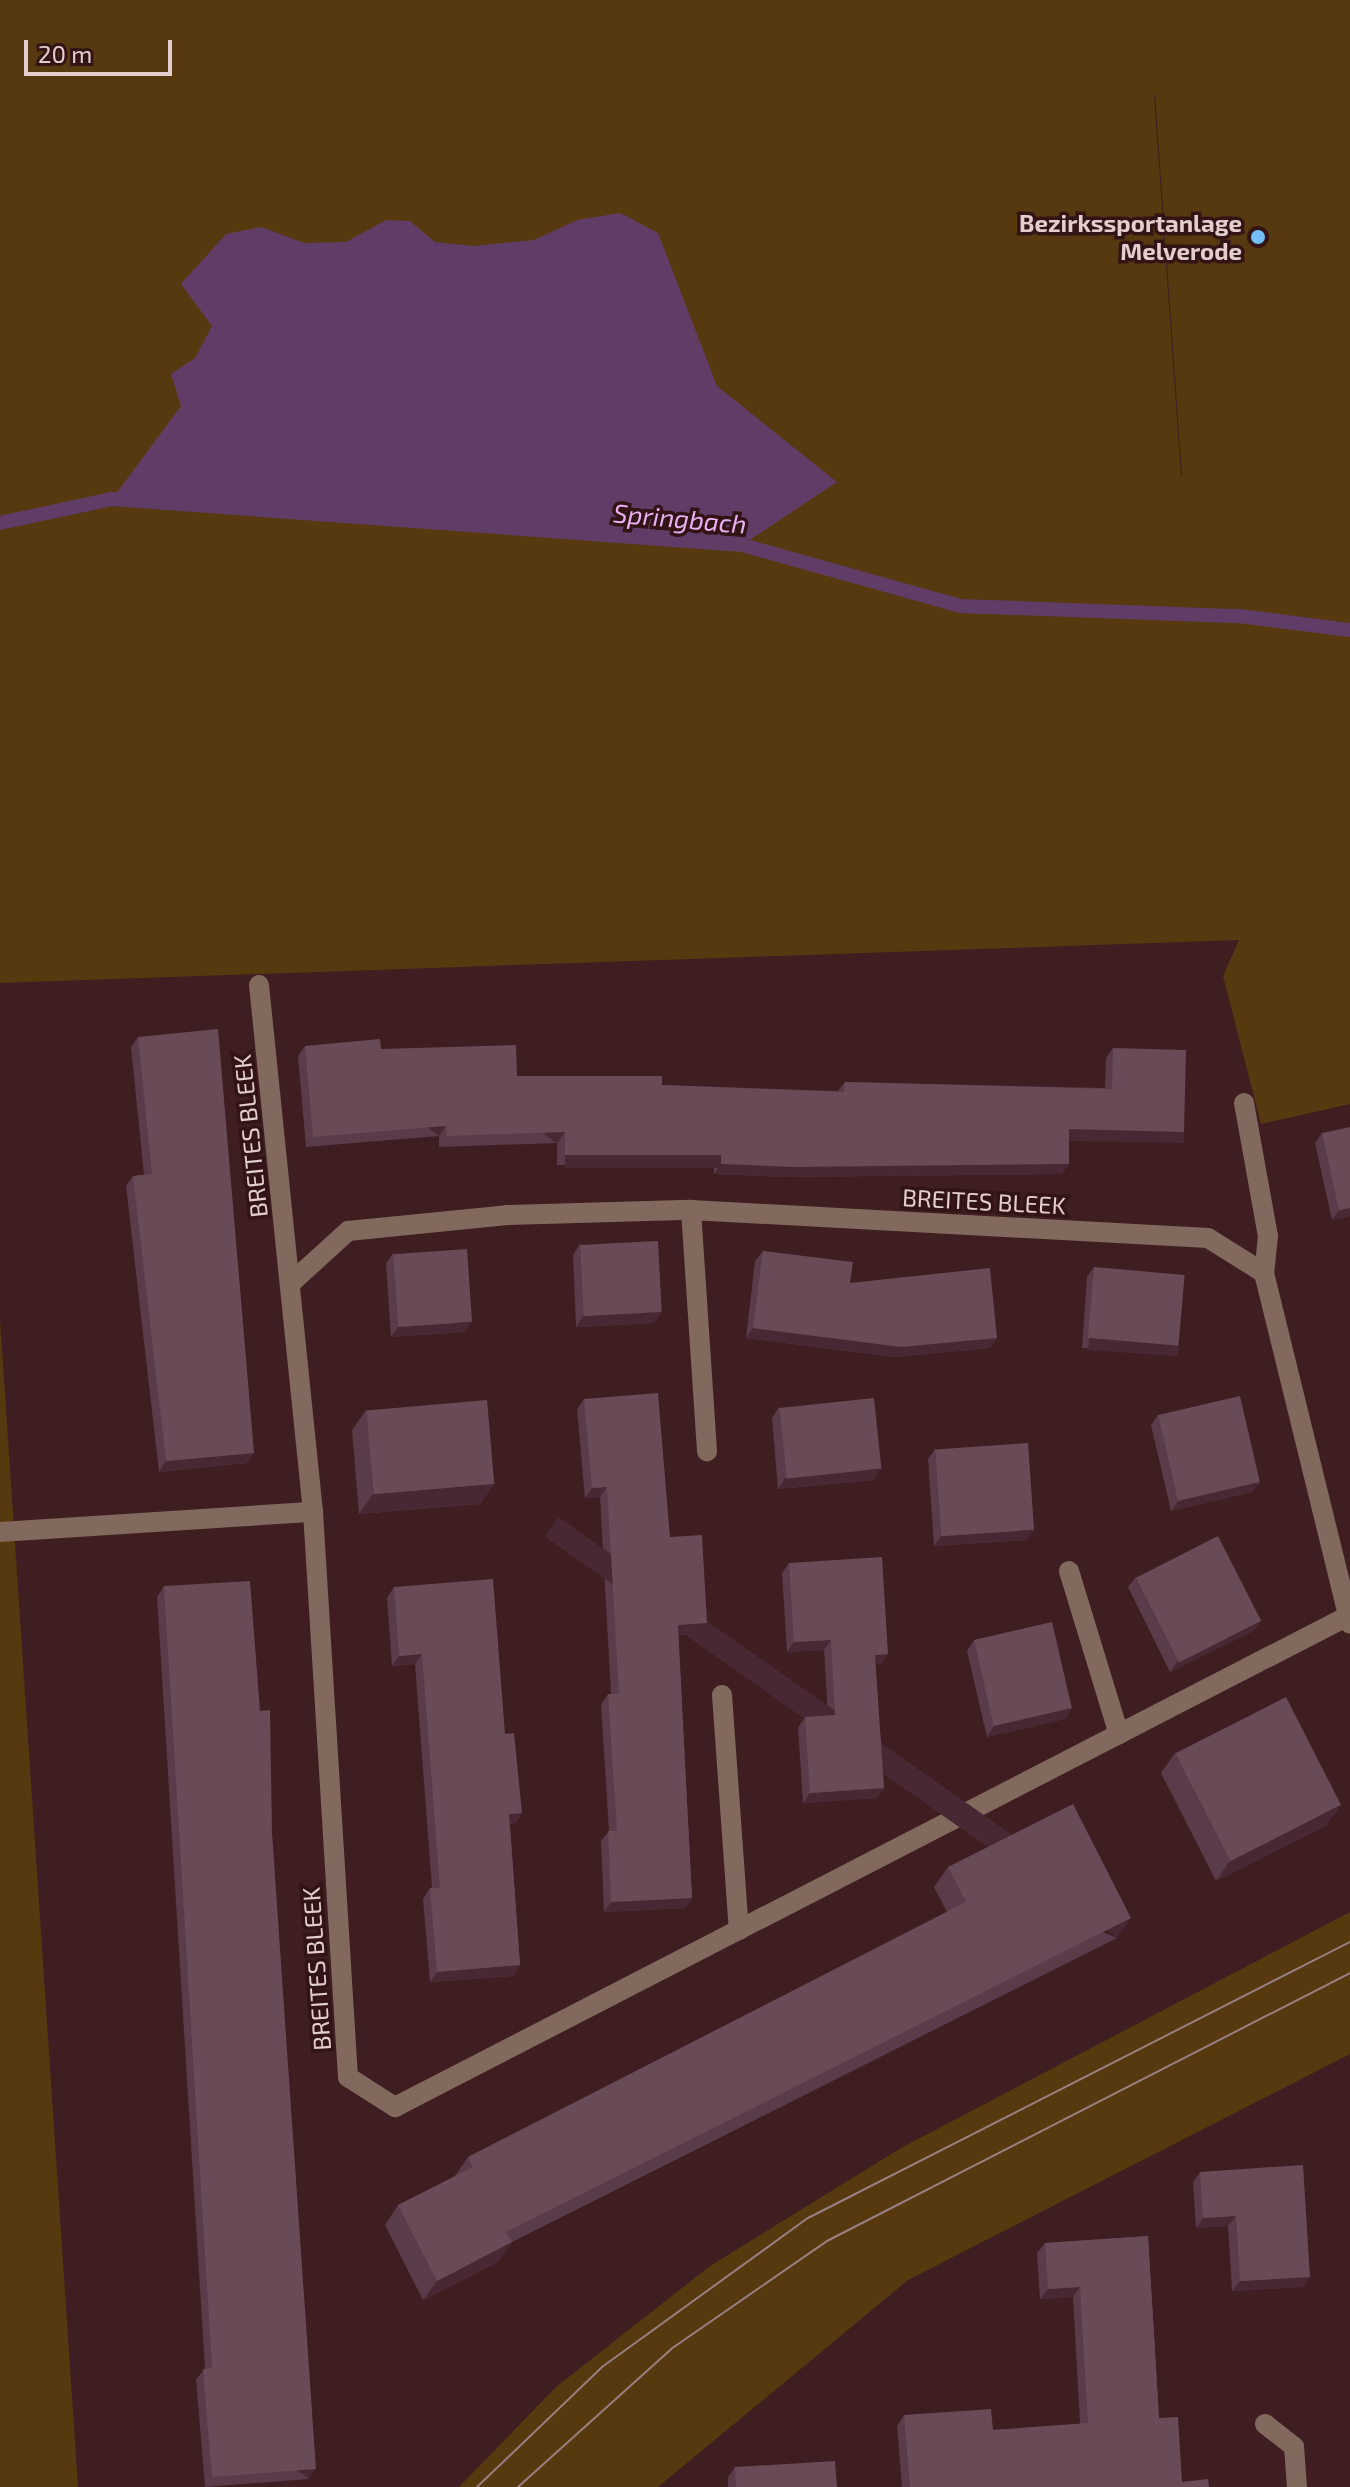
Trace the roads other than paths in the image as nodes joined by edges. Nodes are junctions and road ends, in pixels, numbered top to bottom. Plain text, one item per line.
1 (259, 985) dead end
2 (1244, 1103) dead end
3 (691, 1210) junction
4 (1264, 1273) junction
5 (292, 1282) junction
6 (707, 1451) dead end
7 (313, 1512) junction
8 (0, 1532) edge
9 (1069, 1571) dead end
10 (1348, 1621) edge
11 (722, 1695) dead end
12 (1119, 1735) junction
13 (739, 1930) junction
14 (1265, 2424) dead end
15 (1297, 2487) edge

1 - 5 street, BREITES BLEEK
2 - 4 street, BREITES BLEEK
3 - 4 street, BREITES BLEEK
3 - 5 street, BREITES BLEEK
3 - 6 street
4 - 10 street, BREITES BLEEK
5 - 7 street, BREITES BLEEK
7 - 8 street
7 - 13 street, BREITES BLEEK
9 - 12 street
10 - 12 street, BREITES BLEEK
11 - 13 street
12 - 13 street, BREITES BLEEK
14 - 15 street

